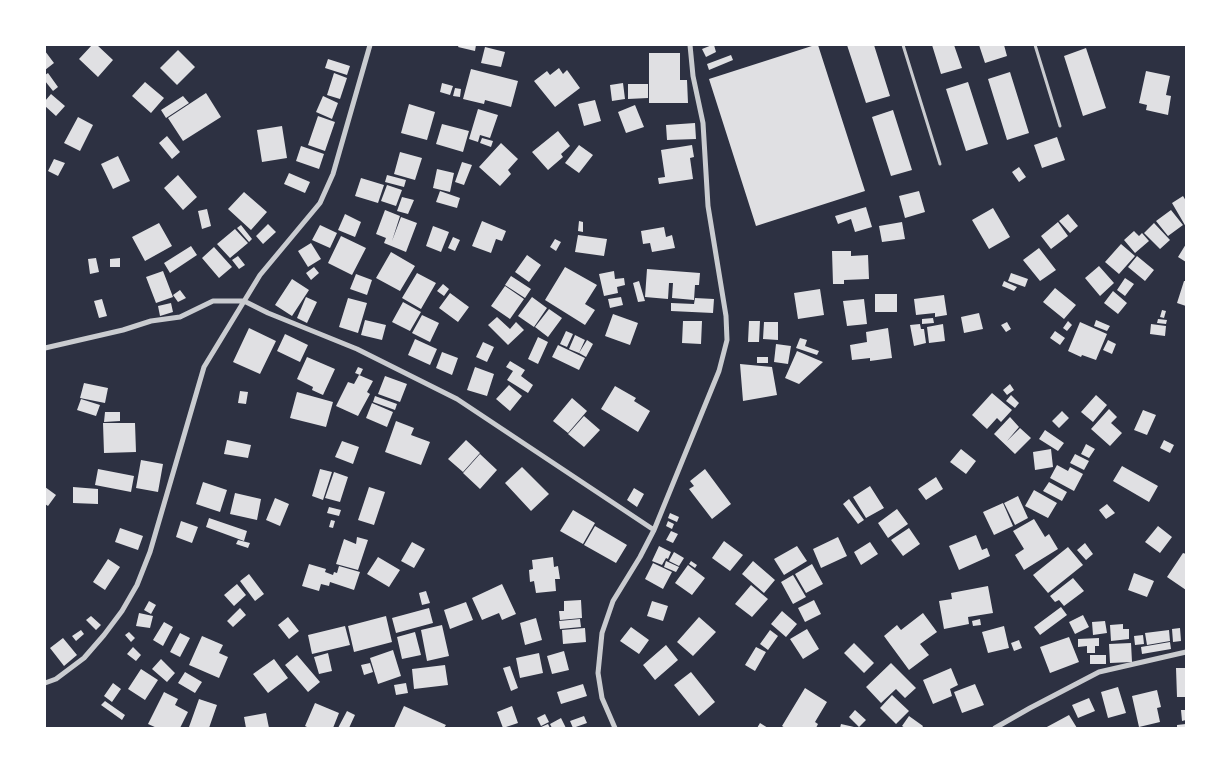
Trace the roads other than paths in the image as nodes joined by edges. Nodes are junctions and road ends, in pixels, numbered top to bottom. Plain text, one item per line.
1 (370, 45) edge
2 (690, 45) edge
3 (903, 45) edge
4 (1035, 45) edge
5 (1060, 126) dead end
6 (940, 164) dead end
7 (244, 301) junction
8 (45, 348) edge
9 (654, 530) junction
10 (1186, 652) edge
11 (45, 683) edge
12 (615, 728) edge
13 (995, 728) edge

1 - 7 street
2 - 9 street
3 - 6 lane
4 - 5 lane
7 - 8 street
7 - 9 street
7 - 11 street
9 - 12 street
10 - 13 street

